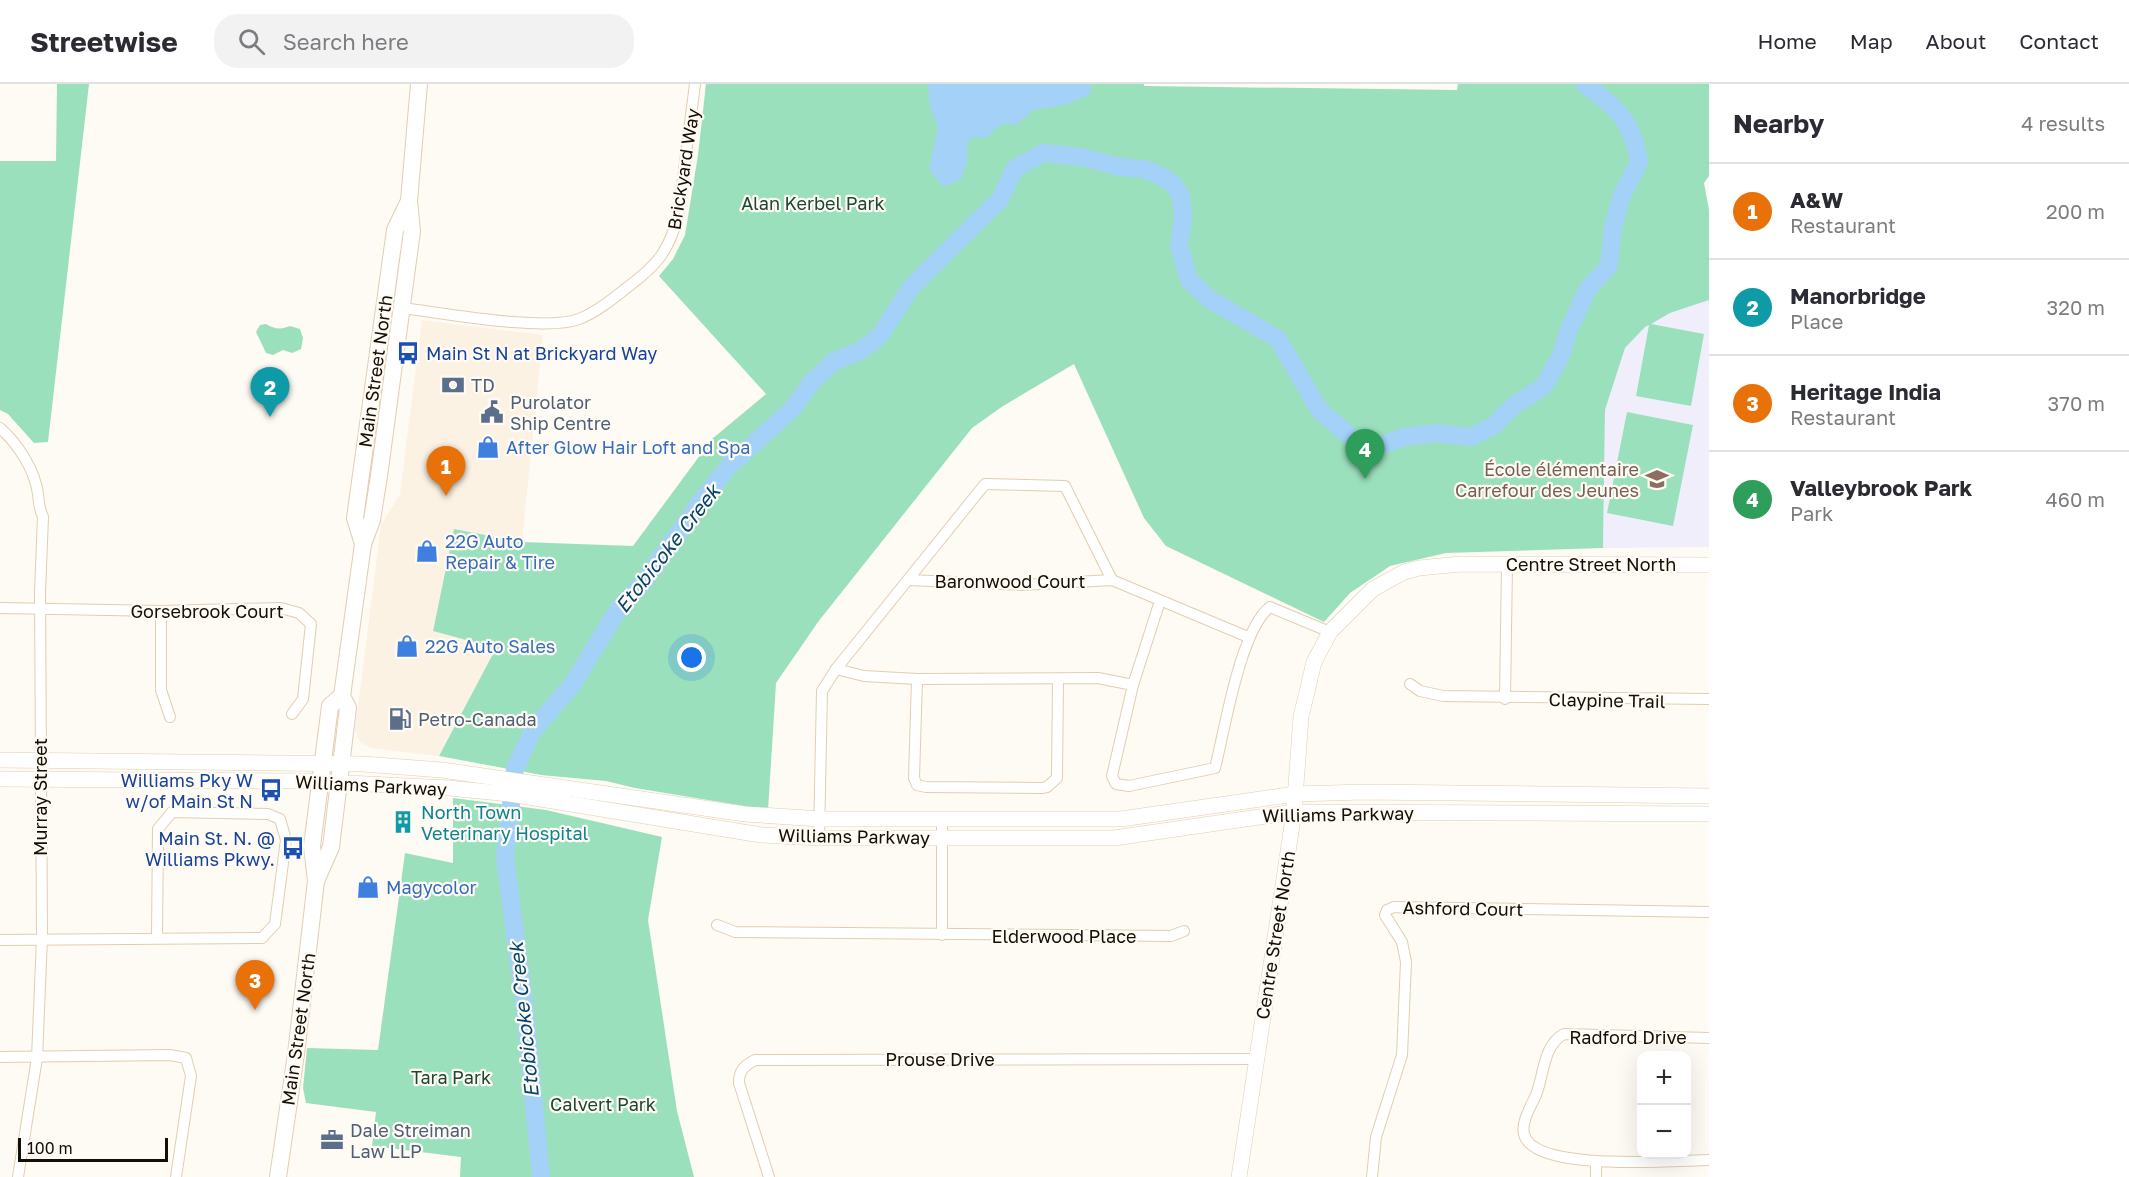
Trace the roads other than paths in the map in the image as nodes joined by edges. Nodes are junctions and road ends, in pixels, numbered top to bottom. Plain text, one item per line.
1 (419, 84) edge
2 (695, 84) edge
3 (409, 201) junction
4 (402, 308) junction
5 (0, 428) edge
6 (363, 544) junction
7 (1507, 564) junction
8 (1709, 565) edge
9 (909, 580) junction
10 (1112, 580) junction
11 (1160, 601) junction
12 (40, 607) junction
13 (0, 608) edge
14 (161, 611) junction
15 (1330, 632) junction
16 (1248, 637) junction
17 (836, 669) junction
18 (916, 680) junction
19 (1058, 680) junction
20 (1410, 684) dead end
21 (1133, 685) junction
22 (342, 696) junction
23 (1505, 699) junction
24 (1709, 699) edge
25 (292, 714) dead end
26 (170, 717) dead end
27 (0, 760) edge
28 (40, 760) junction
29 (323, 763) junction
30 (341, 763) junction
31 (0, 779) edge
32 (40, 780) junction
33 (320, 782) junction
34 (339, 782) junction
35 (537, 791) junction
36 (1295, 794) junction
37 (1709, 796) edge
38 (1294, 812) junction
39 (1709, 814) edge
40 (820, 819) junction
41 (942, 821) junction
42 (942, 837) junction
43 (819, 838) junction
44 (316, 881) junction
45 (1709, 912) edge
46 (717, 925) dead end
47 (1184, 931) dead end
48 (942, 935) junction
49 (157, 937) junction
50 (42, 938) junction
51 (0, 940) edge
52 (1709, 1038) edge
53 (0, 1057) edge
54 (37, 1058) junction
55 (1255, 1059) junction
56 (1709, 1160) edge
57 (1596, 1161) junction
58 (18, 1177) edge
59 (176, 1177) edge
60 (278, 1177) edge
61 (769, 1177) edge
62 (1239, 1177) edge
63 (1372, 1177) edge
64 (1596, 1177) edge

1 - 3 main road, Main Street North
2 - 4 street, Brickyard Way
3 - 4 main road, Main Street North
3 - 6 main road, Main Street North
4 - 6 main road, Main Street North
5 - 12 street, Murray Street
6 - 22 main road, Main Street North
7 - 8 main road, Centre Street North
7 - 15 main road, Centre Street North
7 - 23 street
9 - 10 street, Baronwood Court
9 - 10 street, Baronwood Court
9 - 17 street, Baronwood Court
10 - 11 street, Baronwood Court
11 - 16 street, Baronwood Court
11 - 21 street
12 - 13 street, Gorsebrook Court
12 - 14 street, Gorsebrook Court
12 - 28 street, Murray Street
14 - 25 street, Gorsebrook Court
14 - 26 street
15 - 16 street
15 - 36 main road, Centre Street North
16 - 21 street
17 - 18 street
17 - 40 street, Baronwood Court
18 - 19 street
18 - 19 street
19 - 21 street
20 - 23 street, Claypine Trail
22 - 29 main road, Main Street North
22 - 30 main road, Main Street North
23 - 24 street, Claypine Trail
27 - 28 main road, Williams Parkway
28 - 29 main road, Williams Parkway
28 - 32 street, Murray Street
29 - 30 main road, Williams Parkway
29 - 33 main road, Main Street North
30 - 34 main road, Main Street North
30 - 35 main road, Williams Parkway
31 - 32 main road, Williams Parkway
32 - 33 main road, Williams Parkway
32 - 50 street, Murray Street
33 - 34 main road, Williams Parkway
33 - 44 main road, Main Street North
34 - 35 main road, Williams Parkway
34 - 44 main road, Main Street North
35 - 40 main road, Williams Parkway
35 - 43 main road, Williams Parkway
36 - 37 main road, Williams Parkway
36 - 38 main road, Centre Street North
36 - 41 main road, Williams Parkway
38 - 39 main road, Williams Parkway
38 - 42 main road, Williams Parkway
38 - 55 main road, Centre Street North
40 - 41 main road, Williams Parkway
40 - 43 street, Baronwood Court
41 - 42 street
42 - 43 main road, Williams Parkway
42 - 48 street
44 - 60 main road, Main Street North
45 - 63 street, Ashford Court
46 - 48 street, Elderwood Place
47 - 48 street, Elderwood Place
49 - 49 street
49 - 50 street
50 - 51 street
50 - 54 street, Murray Street
52 - 57 street, Radford Drive
53 - 54 street
54 - 58 street, Murray Street
54 - 59 street
55 - 61 street, Prouse Drive
55 - 62 main road, Centre Street North
56 - 57 street, Radford Drive
57 - 64 street

